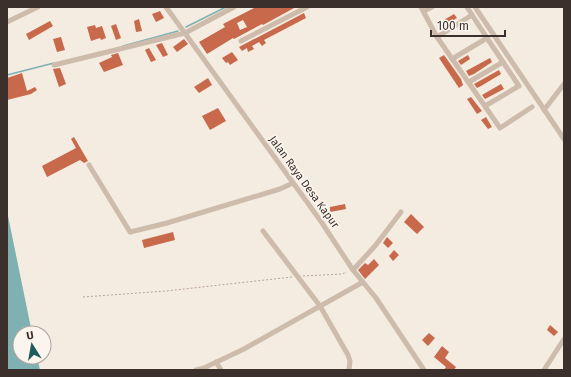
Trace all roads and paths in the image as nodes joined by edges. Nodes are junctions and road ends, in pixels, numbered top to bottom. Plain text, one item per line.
1 (38, 7) edge
2 (166, 7) edge
3 (234, 7) edge
4 (307, 7) edge
5 (432, 7) edge
6 (467, 7) edge
7 (475, 7) edge
8 (423, 9) edge
9 (472, 15) junction
10 (7, 22) edge
11 (185, 33) junction
12 (437, 37) junction
13 (487, 38) junction
14 (241, 41) dead end
15 (452, 59) junction
16 (503, 62) junction
17 (54, 66) dead end
18 (469, 82) junction
19 (564, 84) edge
20 (485, 106) junction
21 (532, 107) dead end
22 (544, 110) junction
23 (564, 139) edge
24 (89, 164) dead end
25 (293, 183) junction
26 (401, 212) dead end
27 (263, 231) dead end
28 (353, 270) junction
29 (298, 277) junction
30 (363, 282) junction
31 (83, 297) dead end
32 (320, 306) junction
33 (564, 338) edge
34 (216, 362) junction
35 (196, 370) edge
36 (221, 370) edge
37 (349, 370) edge
38 (424, 370) edge
39 (544, 370) edge

1 - 10 street
2 - 11 street, Jalan Raya Desa Kapur
3 - 11 street
4 - 14 street
5 - 8 street
6 - 9 street
7 - 22 street
8 - 12 street
9 - 12 street
9 - 13 street
11 - 17 street
11 - 25 street, Jalan Raya Desa Kapur
12 - 15 street
13 - 15 street
13 - 16 street
15 - 18 street
16 - 18 street
16 - 20 street
18 - 20 street
19 - 22 street
20 - 21 street
22 - 23 street
24 - 25 street
25 - 28 street, Jalan Raya Desa Kapur
26 - 28 street
27 - 29 street
28 - 29 path
28 - 30 street, Jalan Raya Desa Kapur
29 - 31 path
29 - 32 street
30 - 32 street
30 - 38 street, Jalan Raya Desa Kapur
32 - 34 street
32 - 37 street
33 - 39 street
34 - 35 street
34 - 36 street

